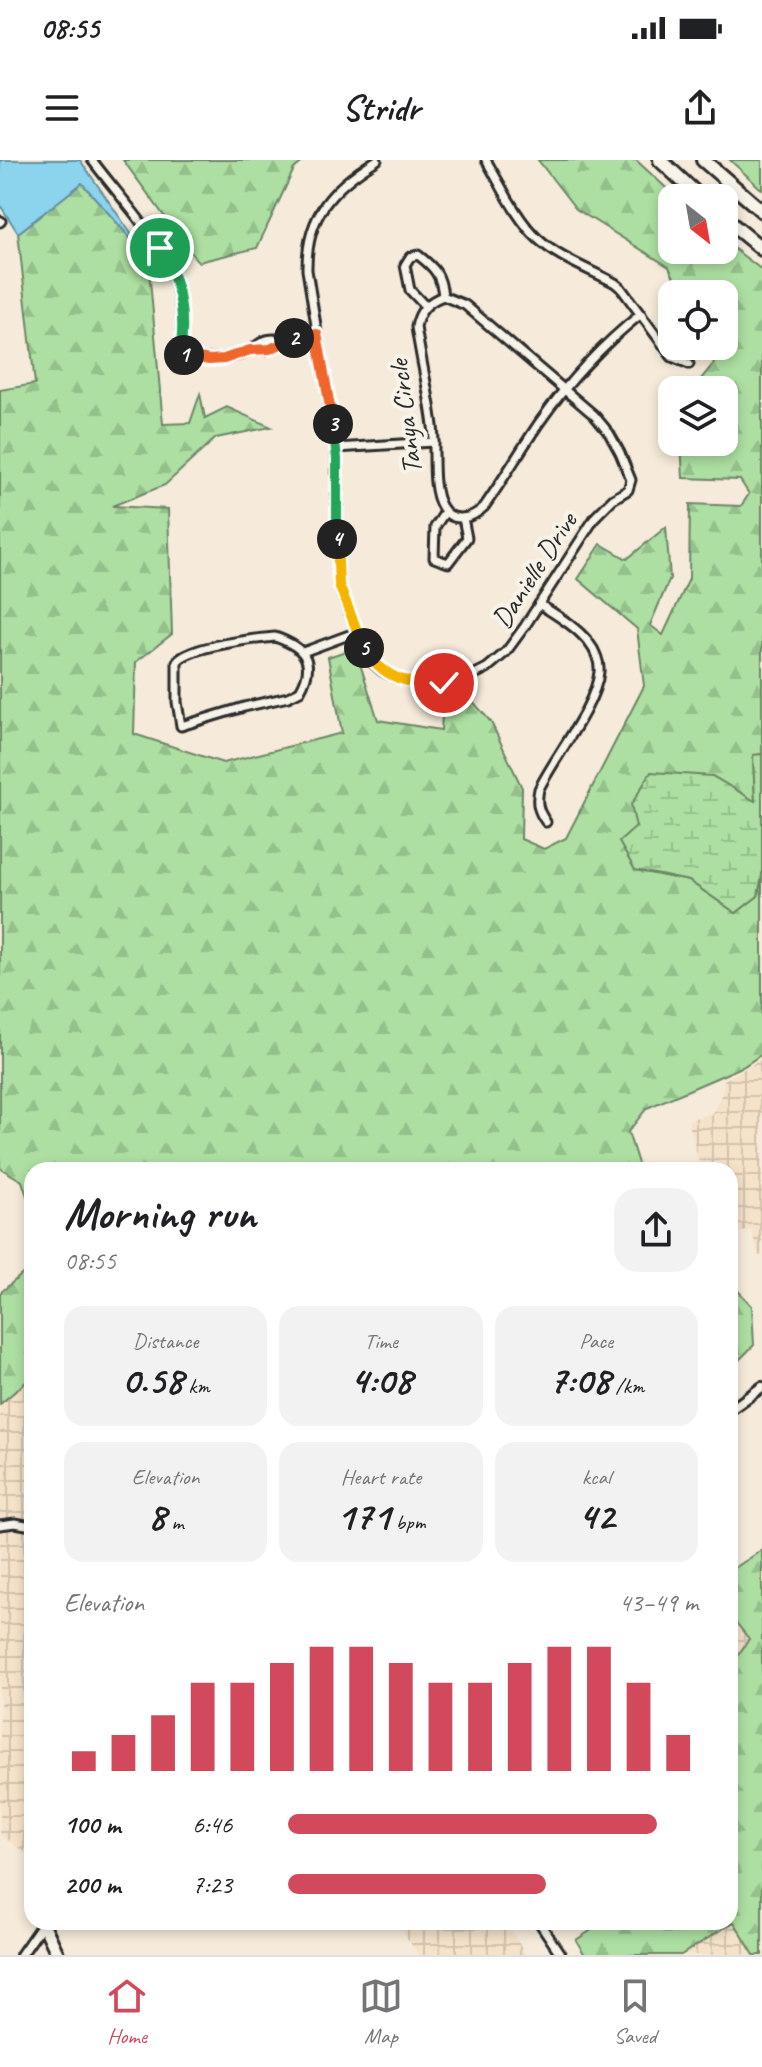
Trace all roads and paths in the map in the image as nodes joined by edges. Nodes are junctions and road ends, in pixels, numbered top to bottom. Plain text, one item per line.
1 (92, 160) edge
2 (377, 160) edge
3 (486, 160) edge
4 (660, 160) edge
5 (703, 160) edge
6 (686, 184) edge
7 (762, 211) edge
8 (738, 229) edge
9 (762, 249) edge
10 (443, 296) junction
11 (425, 306) junction
12 (641, 314) junction
13 (317, 334) junction
14 (180, 354) junction
15 (689, 364) dead end
16 (177, 368) dead end
17 (565, 390) junction
18 (434, 442) junction
19 (336, 448) junction
20 (445, 512) junction
21 (463, 518) junction
22 (539, 604) junction
23 (357, 632) junction
24 (303, 652) junction
25 (546, 822) dead end
26 (762, 1387) edge
27 (738, 1404) edge
28 (0, 1525) edge
29 (24, 1525) edge
30 (39, 1930) edge
31 (47, 1930) edge
32 (544, 1930) edge
33 (21, 1955) edge
34 (58, 1955) edge
35 (561, 1955) edge

1 - 14 street
2 - 13 street, Danielle Drive
3 - 12 street
4 - 6 highway
5 - 7 highway
8 - 9 highway
10 - 11 street
10 - 11 street
10 - 17 street
11 - 18 street, Tanya Circle
12 - 15 street
12 - 17 street
13 - 14 street
13 - 19 street, Danielle Drive
14 - 16 street
17 - 21 street
17 - 22 street, Danielle Drive
18 - 19 street
18 - 20 street, Tanya Circle
19 - 23 street, Danielle Drive
20 - 21 street
20 - 21 street
22 - 23 street, Danielle Drive
22 - 25 street
23 - 24 street
24 - 24 street
26 - 27 street
28 - 29 street
30 - 33 street
31 - 34 main road
32 - 35 street

